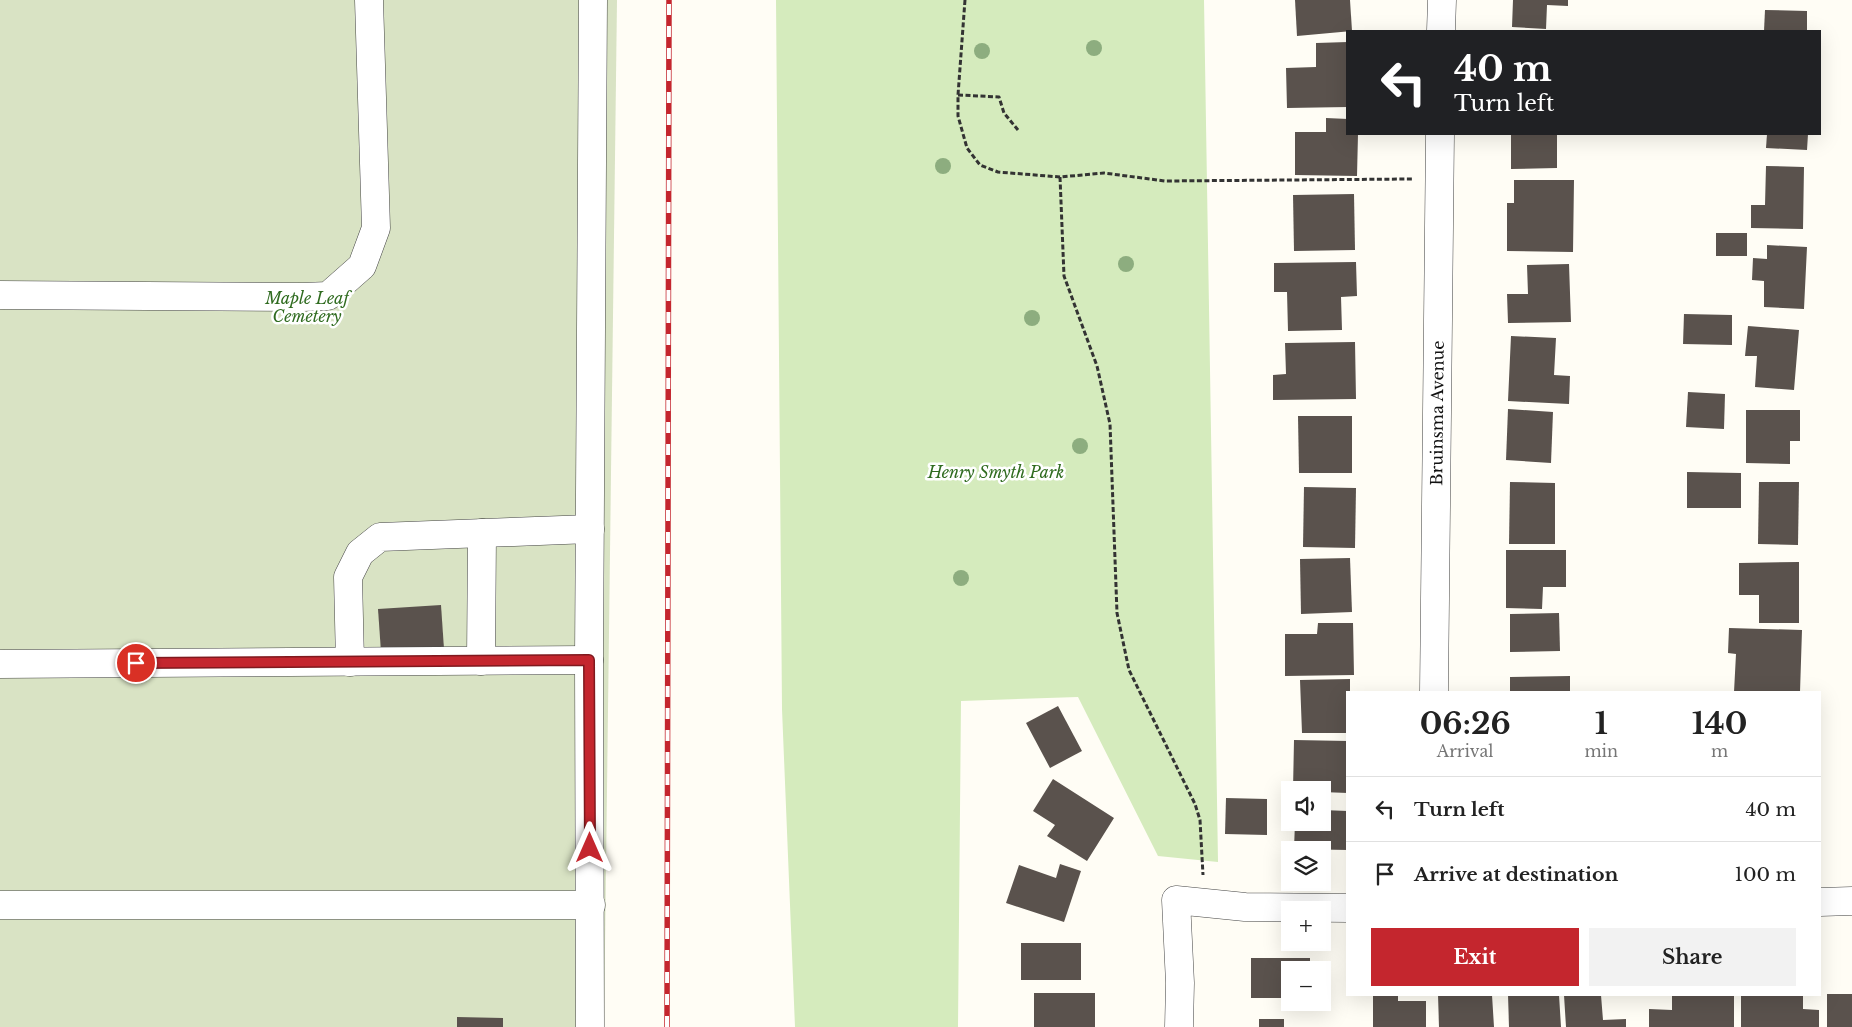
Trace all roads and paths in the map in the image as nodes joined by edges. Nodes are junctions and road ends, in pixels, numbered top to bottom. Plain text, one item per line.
1 (369, 0) edge
2 (593, 0) edge
3 (965, 0) edge
4 (1442, 0) edge
5 (1442, 30) edge
6 (958, 95) junction
7 (1018, 130) dead end
8 (1440, 135) edge
9 (1060, 177) junction
10 (1440, 179) junction
11 (0, 295) edge
12 (590, 529) junction
13 (482, 533) junction
14 (589, 660) junction
15 (481, 661) junction
16 (350, 662) junction
17 (0, 664) edge
18 (1434, 691) edge
19 (1852, 901) edge
20 (1821, 902) edge
21 (1206, 903) junction
22 (0, 905) edge
23 (590, 905) junction
24 (1346, 908) edge
25 (590, 1027) edge
26 (1180, 1027) edge

1 - 11 street
2 - 12 street
3 - 6 path
4 - 5 street
6 - 7 path
6 - 9 path
8 - 10 street, Bruinsma Avenue
9 - 10 path
9 - 21 path
10 - 18 street, Bruinsma Avenue
12 - 13 street
12 - 14 street
13 - 15 street
13 - 16 street
14 - 15 street
14 - 23 street
15 - 16 street
16 - 17 street
19 - 20 street
21 - 24 street
21 - 26 street
22 - 23 street
23 - 25 street

